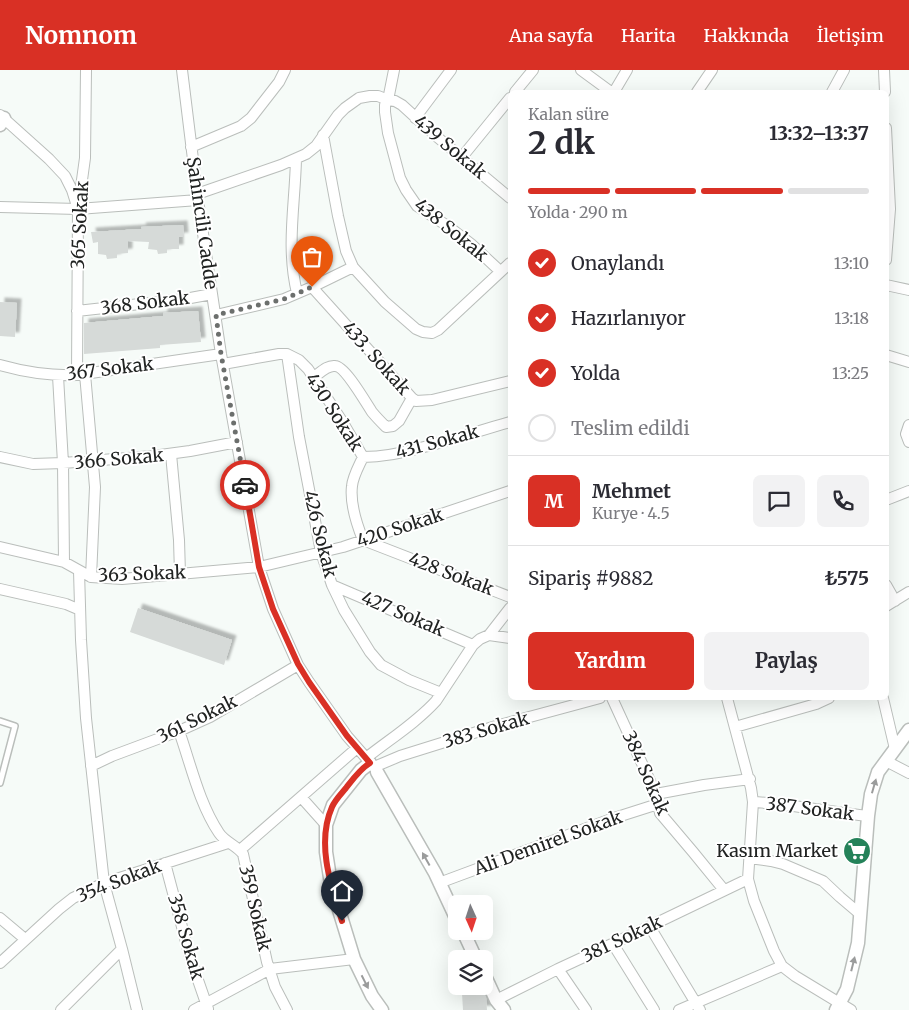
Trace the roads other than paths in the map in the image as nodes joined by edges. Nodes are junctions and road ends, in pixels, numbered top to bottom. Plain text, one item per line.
1 (182, 70) edge
2 (278, 70) edge
3 (285, 70) edge
4 (394, 70) edge
5 (451, 70) edge
6 (533, 70) edge
7 (581, 70) edge
8 (627, 70) edge
9 (712, 70) edge
10 (884, 70) edge
11 (86, 73) edge
12 (843, 73) edge
13 (279, 82) junction
14 (517, 90) edge
15 (610, 90) edge
16 (614, 90) edge
17 (698, 90) edge
18 (833, 90) edge
19 (840, 90) edge
20 (885, 90) edge
21 (388, 100) junction
22 (508, 100) edge
23 (415, 118) junction
24 (1, 119) edge
25 (324, 135) junction
26 (191, 147) junction
27 (462, 157) junction
28 (296, 159) junction
29 (889, 189) edge
30 (508, 196) edge
31 (198, 197) junction
32 (0, 207) edge
33 (78, 209) junction
34 (889, 222) edge
35 (508, 265) edge
36 (353, 267) junction
37 (500, 271) junction
38 (889, 286) edge
39 (312, 287) junction
40 (909, 290) edge
41 (297, 293) junction
42 (212, 294) junction
43 (77, 311) junction
44 (216, 315) junction
45 (287, 354) junction
46 (889, 356) edge
47 (222, 359) junction
48 (909, 362) edge
49 (0, 365) edge
50 (81, 375) junction
51 (58, 376) junction
52 (314, 377) junction
53 (508, 381) edge
54 (412, 398) junction
55 (508, 423) edge
56 (909, 425) edge
57 (237, 442) junction
58 (909, 442) edge
59 (171, 454) junction
60 (0, 457) edge
61 (363, 457) junction
62 (93, 461) junction
63 (63, 464) junction
64 (909, 491) edge
65 (508, 492) edge
66 (889, 499) edge
67 (363, 540) junction
68 (0, 547) edge
69 (321, 552) junction
70 (64, 562) junction
71 (259, 567) junction
72 (79, 571) junction
73 (180, 574) junction
74 (91, 577) junction
75 (332, 584) junction
76 (0, 589) edge
77 (909, 592) edge
78 (508, 596) edge
79 (890, 604) edge
80 (80, 610) junction
81 (508, 611) edge
82 (489, 635) junction
83 (508, 638) edge
84 (473, 645) junction
85 (298, 664) junction
86 (442, 693) junction
87 (593, 700) edge
88 (613, 700) edge
89 (727, 700) edge
90 (825, 700) edge
91 (883, 700) edge
92 (0, 721) edge
93 (735, 727) junction
94 (909, 730) edge
95 (179, 731) junction
96 (357, 748) junction
97 (895, 749) junction
98 (886, 761) junction
99 (372, 765) junction
100 (91, 766) junction
101 (909, 773) edge
102 (750, 779) junction
103 (0, 782) edge
104 (301, 798) junction
105 (657, 799) junction
106 (752, 802) junction
107 (868, 816) junction
108 (326, 825) junction
109 (228, 843) junction
110 (240, 850) junction
111 (749, 858) junction
112 (165, 863) junction
113 (748, 879) junction
114 (104, 883) junction
115 (439, 883) junction
116 (724, 890) junction
117 (448, 902) edge
118 (860, 914) junction
119 (0, 918) edge
120 (650, 927) junction
121 (25, 939) junction
122 (613, 944) junction
123 (122, 949) junction
124 (354, 959) junction
125 (0, 963) edge
126 (782, 966) junction
127 (270, 969) junction
128 (558, 969) junction
129 (493, 991) edge
130 (500, 1005) edge
131 (698, 1006) edge
132 (208, 1007) edge
133 (842, 1008) edge
134 (61, 1010) edge
135 (137, 1010) edge
136 (194, 1010) edge
137 (287, 1010) edge
138 (382, 1010) edge
139 (586, 1010) edge
140 (654, 1010) edge
141 (679, 1010) edge

1 - 26 street, Şahincili Cadde
2 - 13 street
3 - 13 street
4 - 21 street, 438 Sokak
5 - 23 street
6 - 14 street
7 - 15 street
8 - 16 street
9 - 17 street
10 - 20 street
11 - 33 street, 365 Sokak
12 - 18 street
12 - 19 street
13 - 26 street
21 - 23 street, 439 Sokak
21 - 25 street
21 - 37 street, 438 Sokak
22 - 27 street
23 - 27 street, 439 Sokak
24 - 33 street
25 - 28 street
25 - 36 street
26 - 31 street, Şahincili Cadde
27 - 30 street, 439 Sokak
28 - 31 street
28 - 41 street
29 - 34 street
31 - 33 street
31 - 42 street, Şahincili Cadde
32 - 33 street
33 - 43 street, 365 Sokak
35 - 37 street
36 - 37 street
36 - 39 street
38 - 40 street
39 - 41 street
39 - 54 street, 433. Sokak
41 - 44 street
42 - 43 street, 368 Sokak
42 - 44 street, Şahincili Cadde
43 - 50 street, 365 Sokak
44 - 47 street, Şahincili Cadde
45 - 47 street
45 - 52 street, 430 Sokak
45 - 69 street, 426 Sokak
46 - 48 street
47 - 50 street, 367 Sokak
47 - 57 street, Şahincili Cadde
49 - 51 street, 367 Sokak
50 - 51 street, 367 Sokak
50 - 62 street, 365 Sokak
51 - 63 street
52 - 54 street
52 - 61 street, 430 Sokak
53 - 54 street, 433. Sokak
55 - 61 street, 431 Sokak
56 - 58 street
57 - 59 street, 366 Sokak
57 - 71 street, Şahincili Cadde
59 - 62 street, 366 Sokak
59 - 73 street
60 - 63 street, 366 Sokak
61 - 67 street, 430 Sokak
62 - 63 street, 366 Sokak
62 - 74 street, 365 Sokak
63 - 70 street
64 - 66 street
65 - 67 street, 420 Sokak
67 - 69 street, 420 Sokak
67 - 78 street, 428 Sokak
68 - 70 street, 363 Sokak
69 - 71 street, 420 Sokak
69 - 75 street, 426 Sokak
70 - 72 street, 363 Sokak
71 - 73 street, 363 Sokak
71 - 85 street, Şahincili Cadde
72 - 74 street, 363 Sokak
72 - 80 street
73 - 74 street, 363 Sokak
75 - 84 street, 427 Sokak
75 - 86 street, 426 Sokak
76 - 80 street
77 - 79 street
80 - 100 street
81 - 82 street
82 - 83 street
82 - 84 street
84 - 86 street
85 - 95 street, 361 Sokak
85 - 96 street, Şahincili Cadde
86 - 99 street
87 - 99 street, 383 Sokak
88 - 105 street, 384 Sokak
89 - 93 street
90 - 93 street
91 - 97 street
92 - 103 lane
93 - 102 street
94 - 97 street
95 - 100 street, 361 Sokak
95 - 109 street, 359 Sokak
96 - 99 street, Şahincili Cadde
96 - 104 street
97 - 98 street
98 - 101 street
107 -> 98 street
99 - 108 street
115 -> 99 street, Şahincili Cadde
100 - 114 street
102 - 105 street, 387 Sokak
102 - 106 street
104 - 108 street
104 - 110 street
105 - 115 street, Ali Demirel Sokak
105 - 116 street, 384 Sokak
106 - 107 street, 387 Sokak
106 - 111 street
107 - 118 street
108 - 124 street
109 - 110 street, 359 Sokak
109 - 112 street, 354 Sokak
110 - 127 street, 359 Sokak
111 - 113 street
111 - 118 street
112 - 114 street, 354 Sokak
112 - 132 street, 358 Sokak
113 - 116 street, 381 Sokak
113 - 126 street
114 - 121 street, 354 Sokak
114 - 123 street
115 - 117 street, Şahincili Cadde
116 - 120 street, 381 Sokak
133 -> 118 street
119 - 121 street
120 - 122 street, 381 Sokak
120 - 131 street
121 - 125 street, 354 Sokak
122 - 128 street, 381 Sokak
122 - 140 street
123 - 134 street
123 - 135 street
124 - 127 street
124 -> 138 street
126 - 131 street
126 - 133 street
127 - 132 street
127 - 137 street, 359 Sokak
128 - 130 street, 381 Sokak
128 - 139 street
129 - 130 street
131 - 141 street
132 - 136 street

